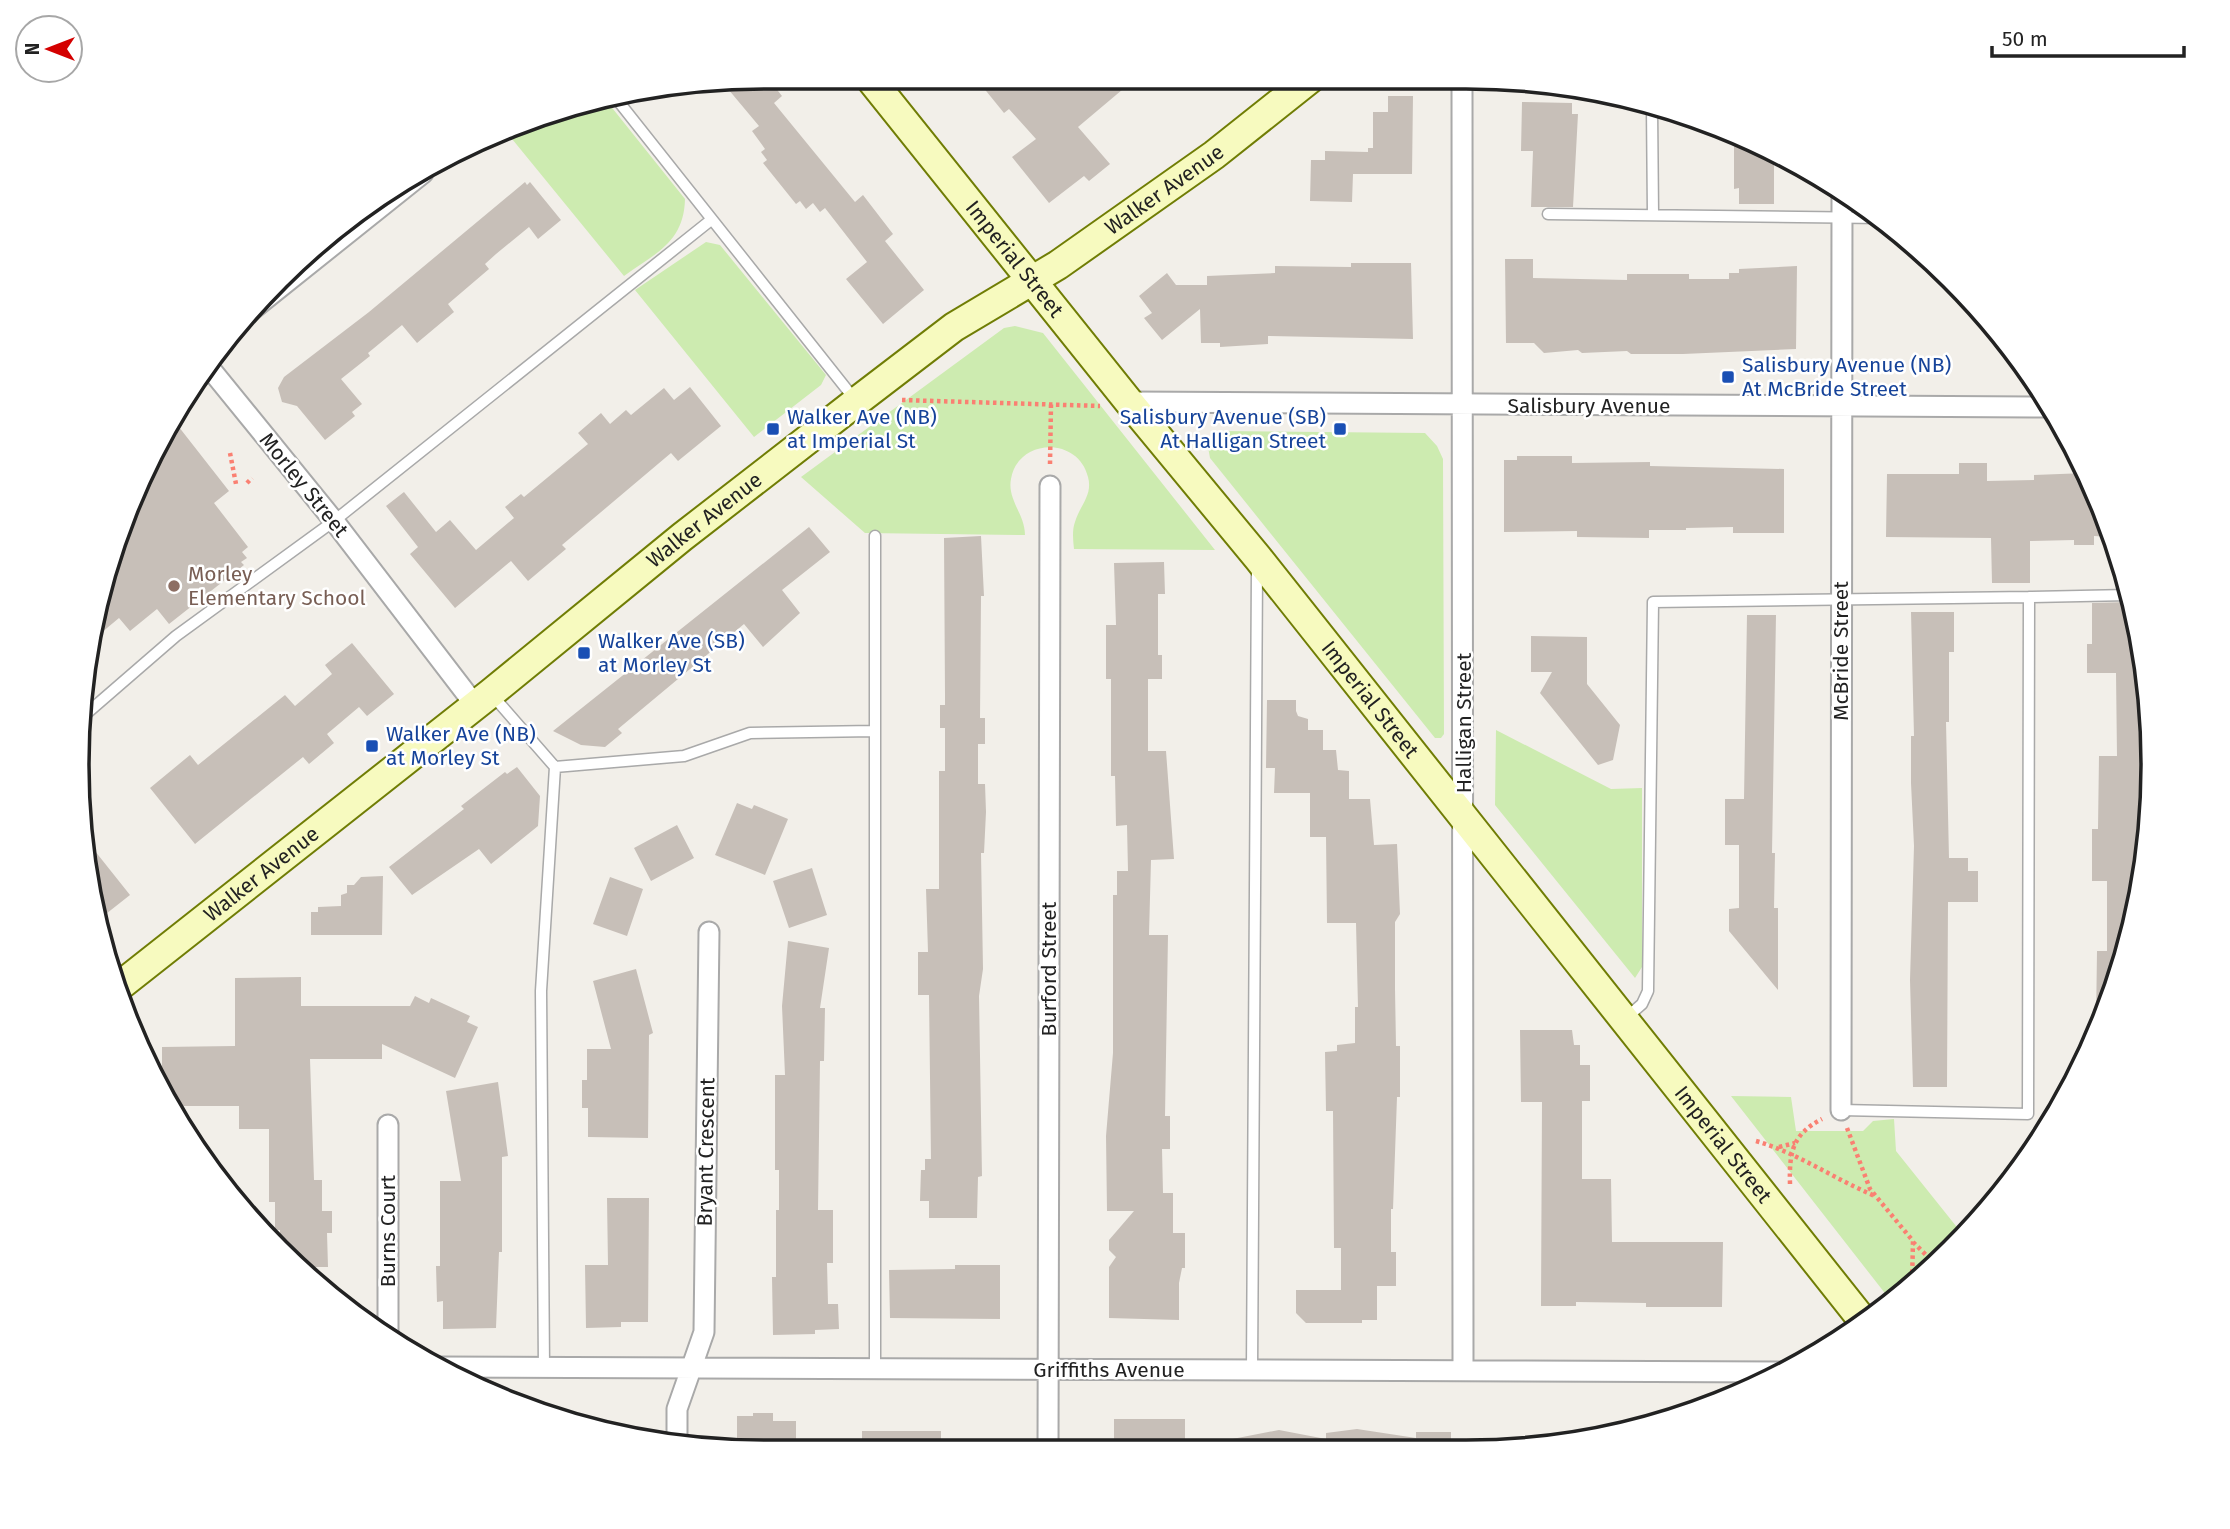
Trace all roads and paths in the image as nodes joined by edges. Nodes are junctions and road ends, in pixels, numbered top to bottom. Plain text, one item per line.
1 (878, 89) edge
2 (1297, 89) edge
3 (1462, 89) edge
4 (621, 105) edge
5 (1652, 116) edge
6 (1842, 204) edge
7 (1548, 214) dead end
8 (1653, 215) junction
9 (1842, 217) junction
10 (1861, 217) edge
11 (711, 220) junction
12 (1033, 281) junction
13 (214, 374) edge
14 (897, 400) dead end
15 (856, 402) junction
16 (1129, 402) junction
17 (1051, 404) junction
18 (1464, 406) junction
19 (1840, 407) junction
20 (2038, 407) edge
21 (230, 453) dead end
22 (252, 478) dead end
23 (247, 483) dead end
24 (236, 484) dead end
25 (1050, 486) joint
26 (334, 520) junction
27 (875, 536) dead end
28 (1258, 558) junction
29 (2119, 595) edge
30 (2029, 597) junction
31 (1841, 600) junction
32 (483, 699) junction
33 (92, 709) edge
34 (874, 731) junction
35 (555, 767) junction
36 (1464, 819) junction
37 (709, 932) dead end
38 (125, 982) edge
39 (1625, 1019) junction
40 (1841, 1110) junction
41 (388, 1125) dead end
42 (1752, 1140) dead end
43 (1795, 1143) junction
44 (1776, 1147) junction
45 (1793, 1154) junction
46 (1790, 1187) dead end
47 (1875, 1196) junction
48 (1913, 1241) junction
49 (1928, 1256) edge
50 (1912, 1271) edge
51 (1858, 1314) edge
52 (388, 1325) edge
53 (544, 1367) junction
54 (692, 1369) junction
55 (875, 1370) junction
56 (1049, 1370) junction
57 (1463, 1370) junction
58 (1252, 1371) junction
59 (1760, 1372) edge
60 (475, 1374) edge
61 (677, 1434) edge
62 (1048, 1440) edge

1 - 12 street, Imperial Street
2 - 12 street, Walker Avenue
3 - 18 street, Halligan Street
4 - 11 lane
5 - 8 lane
6 - 9 street, McBride Street
7 - 8 lane
8 - 9 lane
9 - 10 lane
9 - 19 street, McBride Street
11 - 15 lane
11 - 26 lane
12 - 15 street, Walker Avenue
12 - 16 street, Imperial Street
13 - 26 street, Morley Street
14 - 17 path
15 - 32 street, Walker Avenue
16 - 17 path
16 - 18 street, Salisbury Avenue
16 - 28 street, Imperial Street
17 - 25 path
18 - 19 street, Salisbury Avenue
18 - 36 street, Halligan Street
19 - 20 street, Salisbury Avenue
19 - 31 street, McBride Street
21 - 24 path
22 - 23 path
25 - 56 street, Burford Street
26 - 32 street, Morley Street
26 - 33 lane
27 - 34 lane
28 - 36 street, Imperial Street
28 - 58 lane
29 - 30 lane
30 - 31 lane
30 - 40 lane
31 - 39 lane
31 - 40 street, McBride Street
32 - 35 lane
32 - 38 street, Walker Avenue
34 - 35 lane
34 - 55 lane
35 - 53 lane
36 - 39 street, Imperial Street
36 - 57 street, Halligan Street
37 - 54 street, Bryant Crescent
39 - 51 street, Imperial Street
40 - 43 path
40 - 47 path
41 - 52 street, Burns Court
42 - 44 path
43 - 44 path
43 - 45 path
44 - 45 path
45 - 46 path
45 - 47 path
47 - 48 path
48 - 49 path
48 - 50 path
53 - 54 street, Griffiths Avenue
53 - 60 street, Griffiths Avenue
54 - 55 street, Griffiths Avenue
54 - 61 street, Bryant Crescent
55 - 56 street, Griffiths Avenue
56 - 58 street, Griffiths Avenue
56 - 62 street, Burford Street
57 - 58 street, Griffiths Avenue
57 - 59 street, Griffiths Avenue

